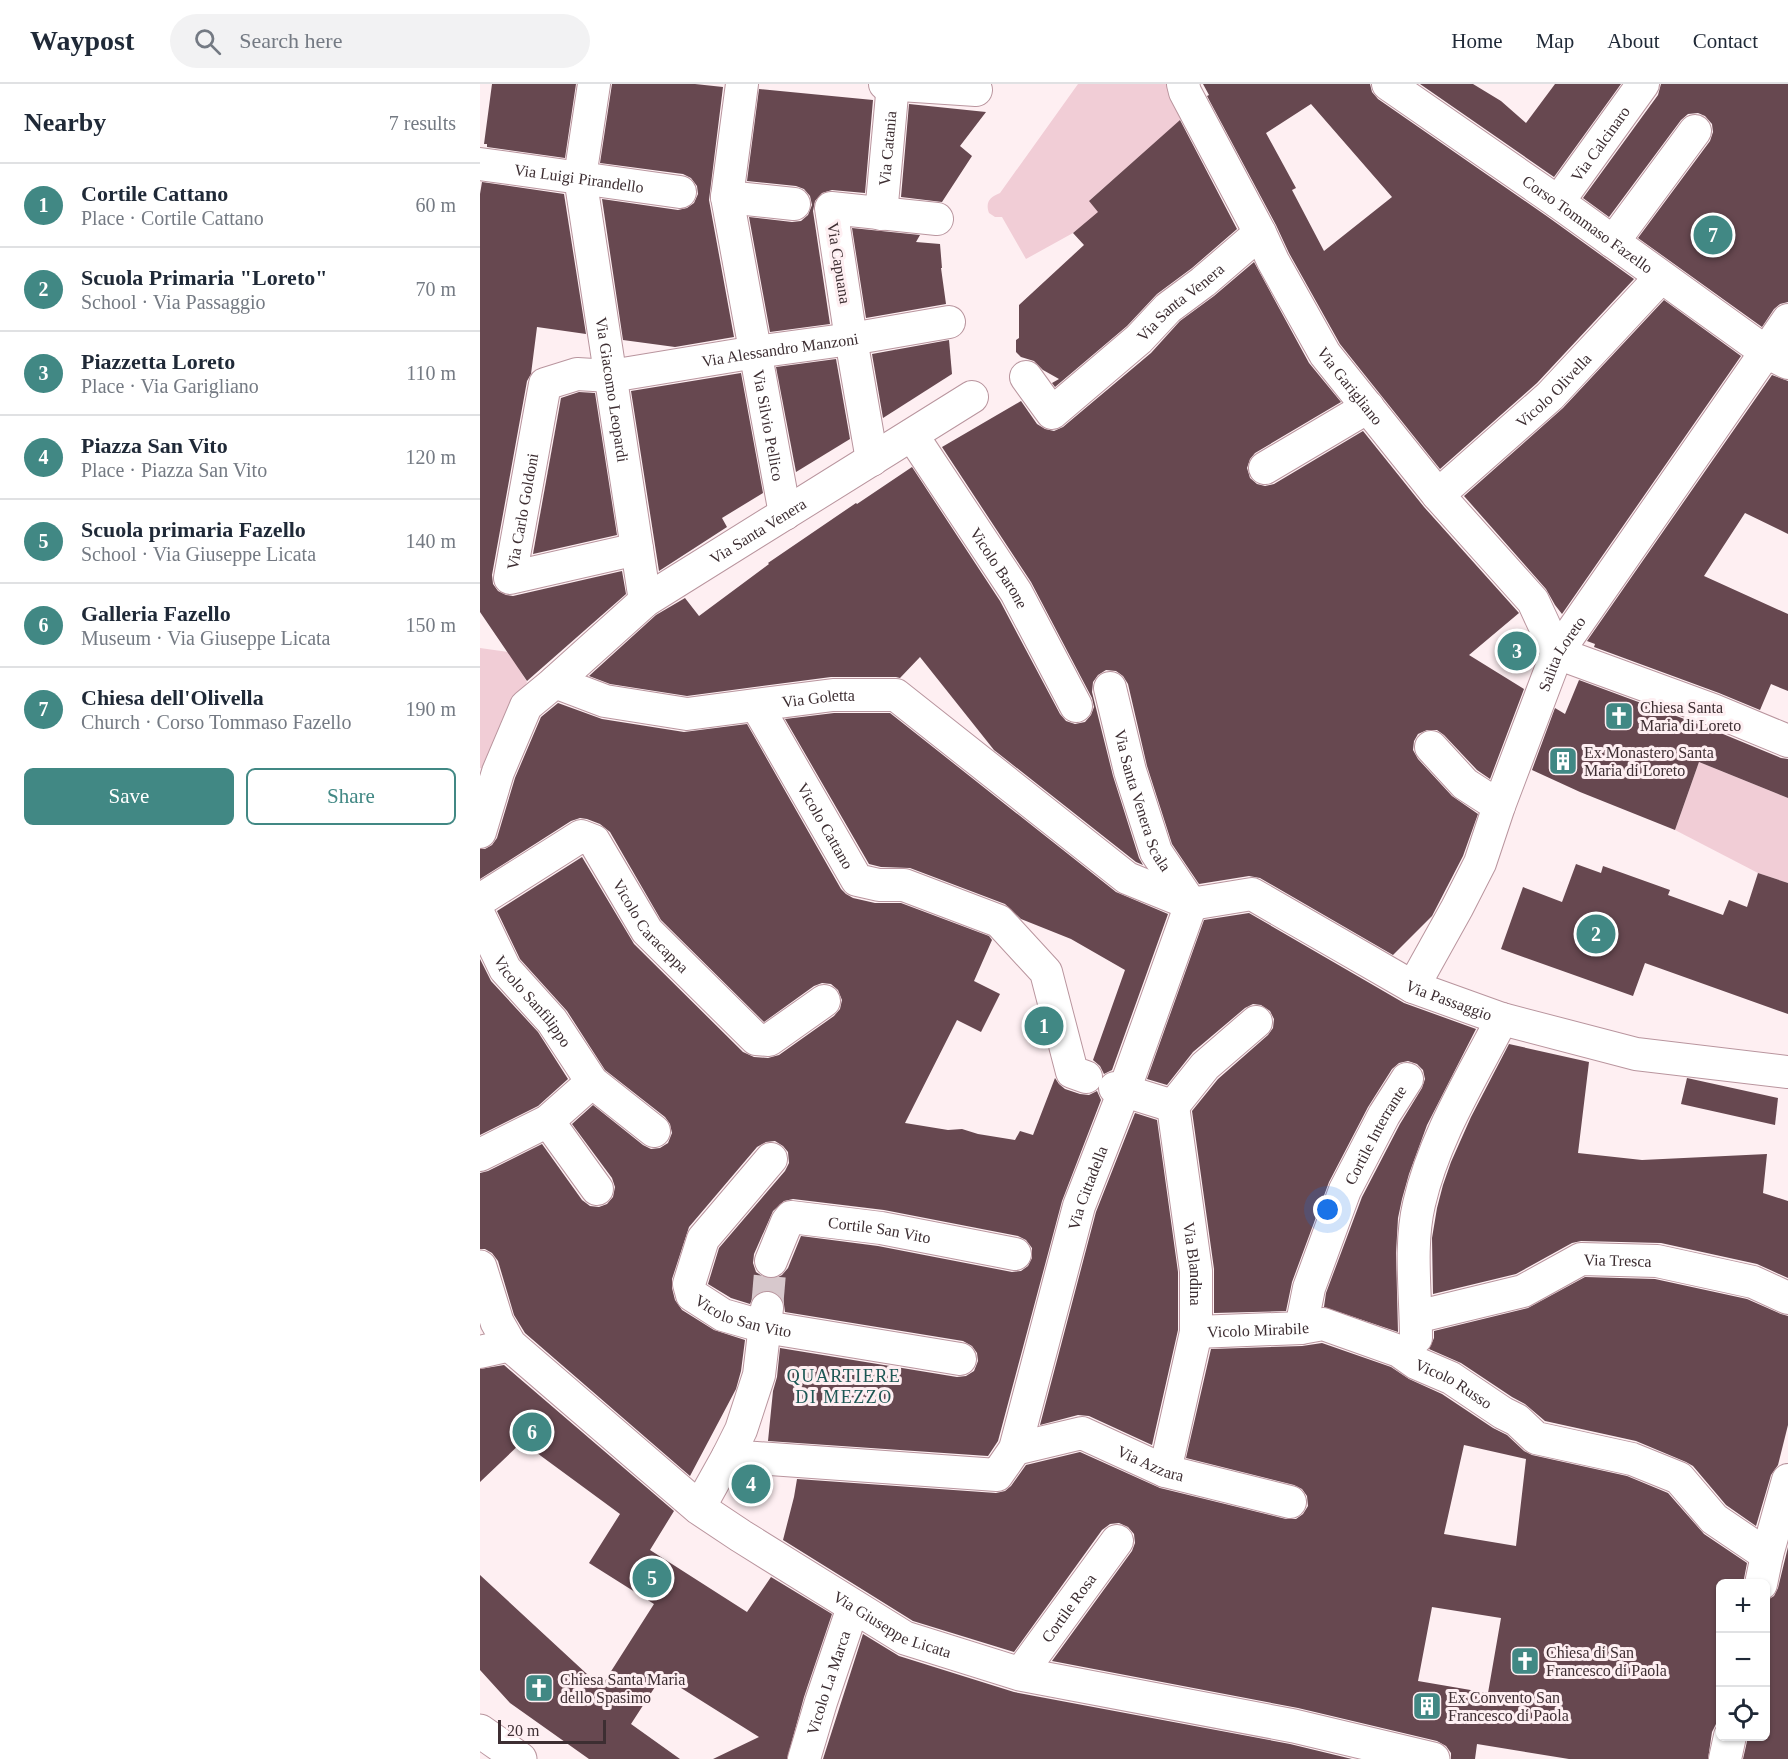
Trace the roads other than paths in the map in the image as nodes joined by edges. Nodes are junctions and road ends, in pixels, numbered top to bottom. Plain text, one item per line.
1 (594, 84) edge
2 (742, 84) edge
3 (885, 84) edge
4 (893, 84) edge
5 (1388, 84) edge
6 (1643, 84) edge
7 (1187, 87) edge
8 (976, 90) dead end
9 (1695, 131) dead end
10 (480, 164) edge
11 (580, 177) junction
12 (680, 192) dead end
13 (728, 197) junction
14 (1558, 202) junction
15 (794, 204) dead end
16 (881, 214) junction
17 (938, 219) dead end
18 (1260, 233) junction
19 (1613, 242) junction
20 (1661, 277) junction
21 (1788, 320) edge
22 (949, 322) dead end
23 (851, 339) junction
24 (756, 352) junction
25 (1777, 358) edge
26 (611, 376) junction
27 (1026, 377) dead end
28 (972, 397) dead end
29 (1368, 407) junction
30 (912, 435) junction
31 (872, 460) junction
32 (1265, 468) dead end
33 (1438, 495) junction
34 (785, 514) junction
35 (637, 549) junction
36 (645, 601) junction
37 (1557, 653) junction
38 (555, 682) junction
39 (1110, 688) dead end
40 (757, 706) junction
41 (1076, 706) dead end
42 (1788, 741) edge
43 (1431, 747) dead end
44 (1499, 807) junction
45 (480, 832) edge
46 (480, 900) edge
47 (1191, 904) junction
48 (480, 917) edge
49 (1413, 987) junction
50 (824, 1001) dead end
51 (1502, 1019) junction
52 (1256, 1022) dead end
53 (1788, 1072) edge
54 (1407, 1079) dead end
55 (592, 1082) junction
56 (1108, 1086) junction
57 (1173, 1106) junction
58 (548, 1121) junction
59 (654, 1131) dead end
60 (480, 1155) edge
61 (771, 1159) dead end
62 (597, 1189) dead end
63 (1015, 1254) dead end
64 (771, 1261) tunnel mouth
65 (480, 1267) edge
66 (1788, 1298) edge
67 (1416, 1317) junction
68 (766, 1318) junction
69 (1301, 1328) junction
70 (1197, 1332) junction
71 (495, 1348) edge
72 (960, 1359) dead end
73 (1416, 1363) junction
74 (1015, 1449) junction
75 (728, 1456) junction
76 (1165, 1471) junction
77 (1788, 1480) edge
78 (1290, 1502) dead end
79 (699, 1508) junction
80 (1117, 1541) dead end
81 (1764, 1569) edge
82 (854, 1607) junction
83 (1020, 1674) junction
84 (480, 1731) edge
85 (1729, 1741) edge
86 (520, 1759) edge
87 (804, 1759) edge
88 (1433, 1759) edge
89 (1725, 1759) edge

1 - 11 street, Via Giacomo Leopardi
2 - 13 street, Via Silvio Pellico
3 - 4 street
4 - 8 street
4 - 16 street, Via Catania
5 - 14 street, Corso Tommaso Fazello
6 - 14 street, Via Calcinaro
7 - 18 street, Via Garigliano
9 - 19 street
10 - 11 street, Via Luigi Pirandello
11 - 12 street, Via Luigi Pirandello
11 - 26 street, Via Giacomo Leopardi
13 - 15 street
13 - 24 street, Via Silvio Pellico
14 - 19 street, Corso Tommaso Fazello
16 - 17 street
16 - 23 street, Via Capuana
18 - 27 street, Via Santa Venera
18 - 29 street, Via Garigliano
19 - 20 street, Corso Tommaso Fazello
20 - 25 street, Corso Tommaso Fazello
20 - 33 street, Vicolo Olivella
21 - 25 street, Salita Loreto
22 - 23 street, Via Alessandro Manzoni
23 - 24 street, Via Alessandro Manzoni
23 - 31 street, Via Capuana
24 - 26 street, Via Alessandro Manzoni
24 - 34 street, Via Silvio Pellico
25 - 37 street, Salita Loreto
26 - 35 street, Via Giacomo Leopardi
26 - 35 street, Via Carlo Goldoni
28 - 30 street, Via Santa Venera
29 - 32 street
29 - 33 street, Via Garigliano
30 - 31 street, Via Santa Venera
30 - 41 street, Vicolo Barone
31 - 34 street, Via Santa Venera
33 - 37 street, Via Garigliano
34 - 36 street, Via Santa Venera
35 - 36 street, Via Giacomo Leopardi
36 - 38 street, Via Santa Venera
37 - 42 street
37 - 44 street, Salita Loreto
38 - 40 street, Via Goletta
38 - 45 street
39 - 47 street, Via Santa Venera Scala
40 - 47 street, Via Goletta
40 - 56 street, Vicolo Cattano
43 - 44 street
44 - 49 street, Salita Loreto
46 - 50 street, Vicolo Caracappa
47 - 49 street, Via Passaggio
47 - 56 street, Via Cittadella
48 - 55 street, Vicolo Sanfilippo
49 - 51 street, Via Passaggio
51 - 53 street, Via Passaggio
51 - 67 street, Vicolo Russo
52 - 57 street
54 - 69 street, Cortile Interrante
55 - 58 street
55 - 59 street, Vicolo Sanfilippo
56 - 57 street
56 - 74 street, Via Cittadella
57 - 70 street, Via Blandina
58 - 60 street
58 - 62 street
61 - 68 street, Vicolo San Vito
63 - 64 street, Cortile San Vito
65 - 71 street, Via Giuseppe Licata
66 - 67 street, Via Tresca
67 - 73 street, Vicolo Russo
68 - 72 street, Vicolo San Vito
68 - 75 street
69 - 70 street, Vicolo Mirabile
69 - 73 street, Vicolo Mirabile
70 - 76 street, Via Blandina
71 - 79 street, Via Giuseppe Licata
73 - 81 street, Vicolo Russo
74 - 75 street, Via Cittadella
74 - 76 street, Via Azzara
75 - 79 street
76 - 78 street, Via Azzara
77 - 81 street
79 - 82 street, Via Giuseppe Licata
80 - 83 street, Cortile Rosa
82 - 83 street, Via Giuseppe Licata
82 - 87 street, Vicolo La Marca
83 - 88 street, Via Giuseppe Licata
84 - 86 street
85 - 89 street

